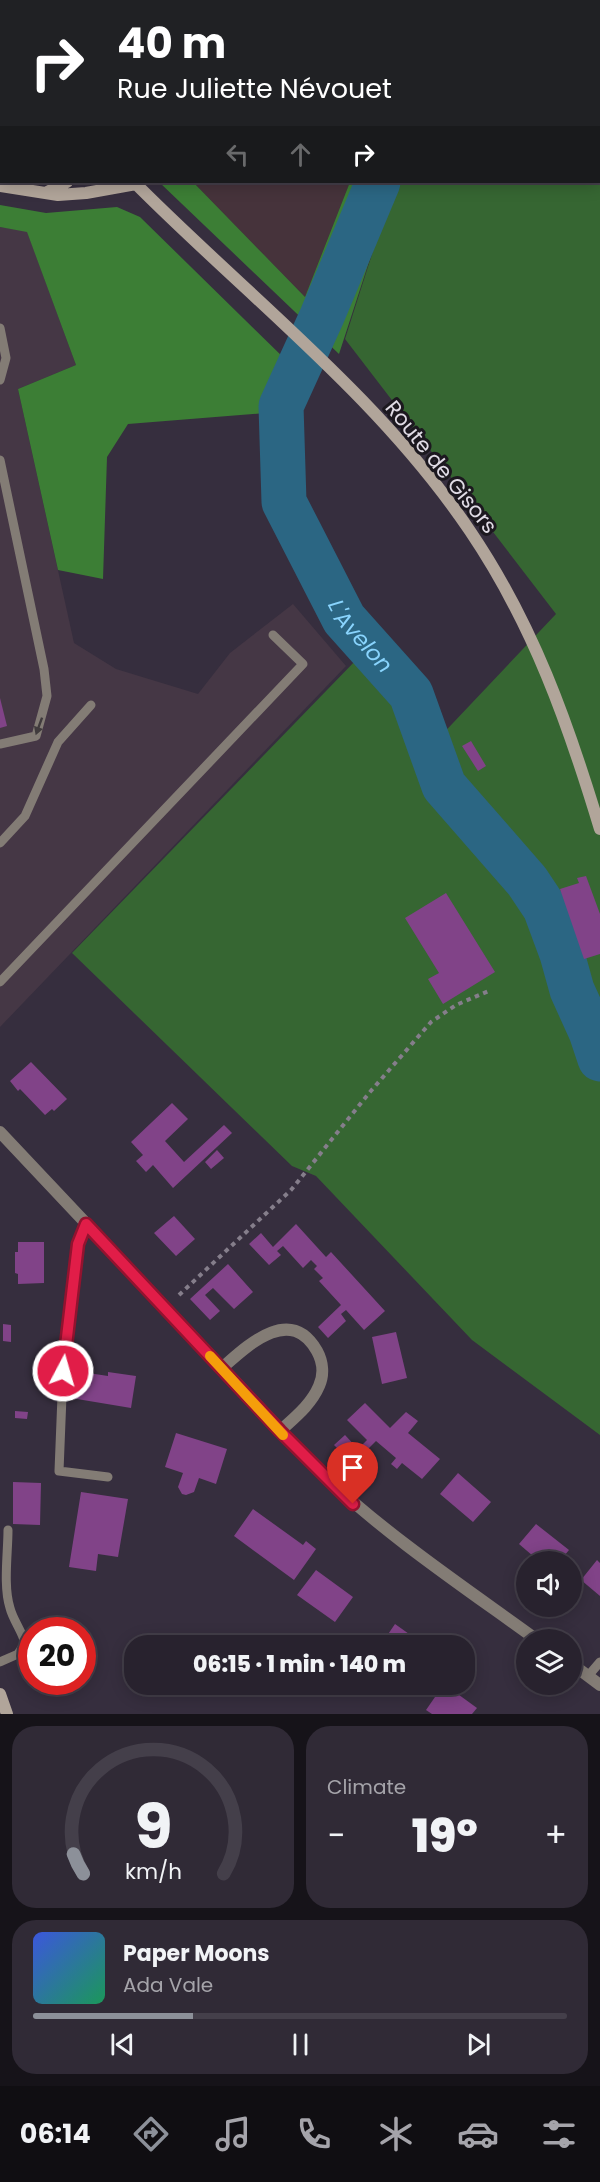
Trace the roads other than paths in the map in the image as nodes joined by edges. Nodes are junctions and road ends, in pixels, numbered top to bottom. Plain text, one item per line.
1 (0, 59) edge
2 (0, 67) edge
3 (65, 183) edge
4 (129, 183) edge
5 (135, 183) edge
6 (0, 186) edge
7 (43, 194) junction
8 (0, 328) edge
9 (0, 380) edge
10 (0, 460) edge
11 (273, 635) dead end
12 (91, 705) dead end
13 (0, 744) edge
14 (600, 829) edge
15 (0, 843) edge
16 (0, 982) edge
17 (0, 1132) edge
18 (86, 1224) junction
19 (222, 1368) junction
20 (280, 1431) junction
21 (108, 1477) dead end
22 (8, 1530) dead end
23 (522, 1629) edge
24 (0, 1662) edge
25 (600, 1662) edge
26 (582, 1672) edge
27 (588, 1676) junction
28 (600, 1685) edge
29 (0, 1694) edge
30 (7, 1714) edge

1 - 2 main road
3 - 7 main road
4 - 7 main road
5 - 14 main road, Route de Gisors
6 - 7 main road
8 - 9 lane
10 -> 13 lane
11 - 16 lane
12 - 15 lane
17 - 18 street
18 - 19 street
18 - 21 lane
19 - 20 street
19 - 20 street
20 - 23 street
22 - 24 lane
25 - 27 lane
26 - 27 street
27 - 28 street
29 - 30 main road

